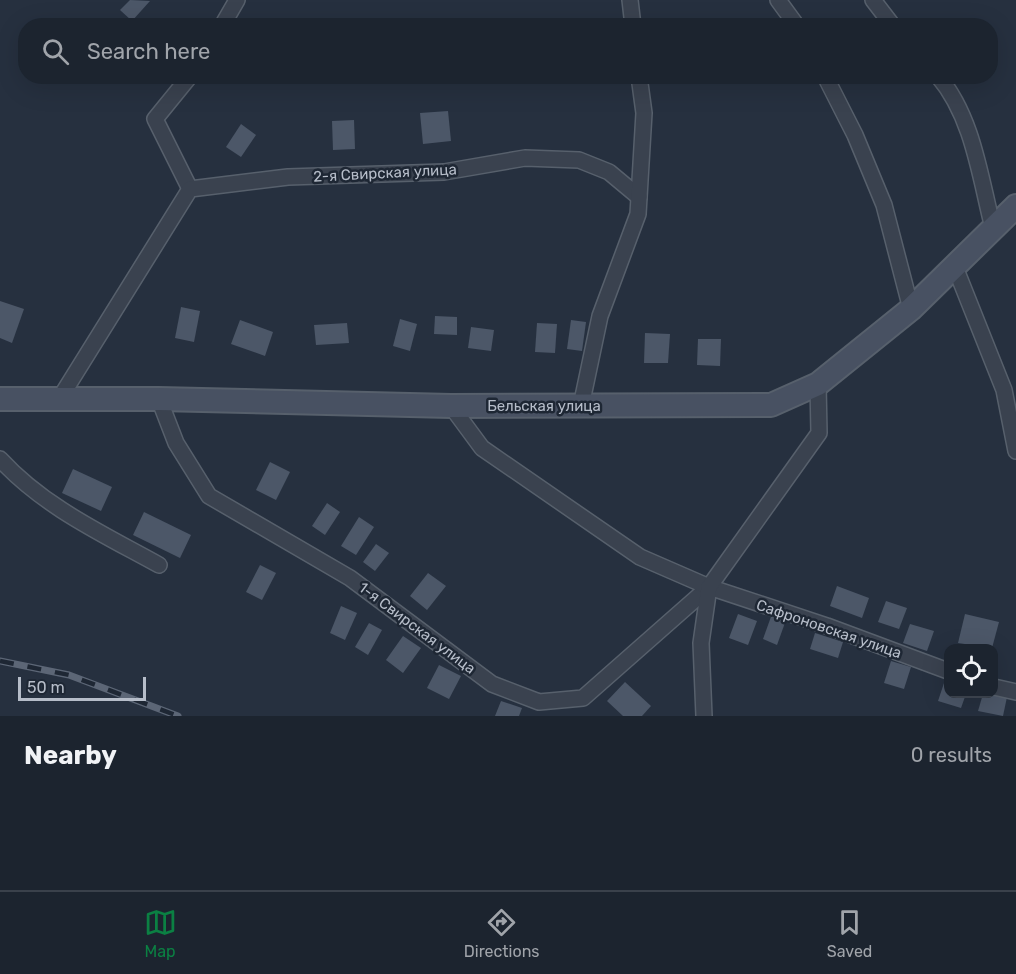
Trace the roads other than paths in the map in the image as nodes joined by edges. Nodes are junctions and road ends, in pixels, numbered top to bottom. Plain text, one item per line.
1 (237, 0) edge
2 (630, 0) edge
3 (778, 0) edge
4 (873, 0) edge
5 (227, 18) edge
6 (632, 18) edge
7 (791, 18) edge
8 (887, 18) edge
9 (183, 84) edge
10 (640, 84) edge
11 (829, 84) edge
12 (944, 84) edge
13 (190, 189) junction
14 (639, 197) junction
15 (1016, 206) edge
16 (993, 228) junction
17 (955, 267) junction
18 (911, 309) junction
19 (818, 384) junction
20 (1010, 389) edge
21 (0, 399) edge
22 (60, 399) junction
23 (159, 399) junction
24 (581, 405) junction
25 (82, 406) dead end
26 (450, 406) junction
27 (1016, 451) edge
28 (0, 459) edge
29 (159, 565) dead end
30 (709, 587) junction
31 (944, 670) edge
32 (998, 688) edge
33 (1016, 692) edge
34 (704, 716) edge

1 - 5 street
2 - 6 street
3 - 7 street
4 - 8 street
9 - 13 street
10 - 14 street
11 - 18 street
12 - 16 street
13 - 14 street, 2-я Свирская улица
13 - 22 street
14 - 24 street
15 - 16 street, Бельская улица
16 - 17 street, Бельская улица
17 - 18 street, Бельская улица
17 - 20 street
18 - 19 street, Бельская улица
19 - 24 street, Бельская улица
19 - 30 street
20 - 27 street
21 - 22 street, Бельская улица
22 - 23 street, Бельская улица
22 - 25 street
23 - 26 street, Бельская улица
23 - 30 street, 1-я Свирская улица
24 - 26 street, Бельская улица
26 - 30 street, Сафроновская улица
28 - 29 street
30 - 31 street, Сафроновская улица
30 - 34 street
32 - 33 street

